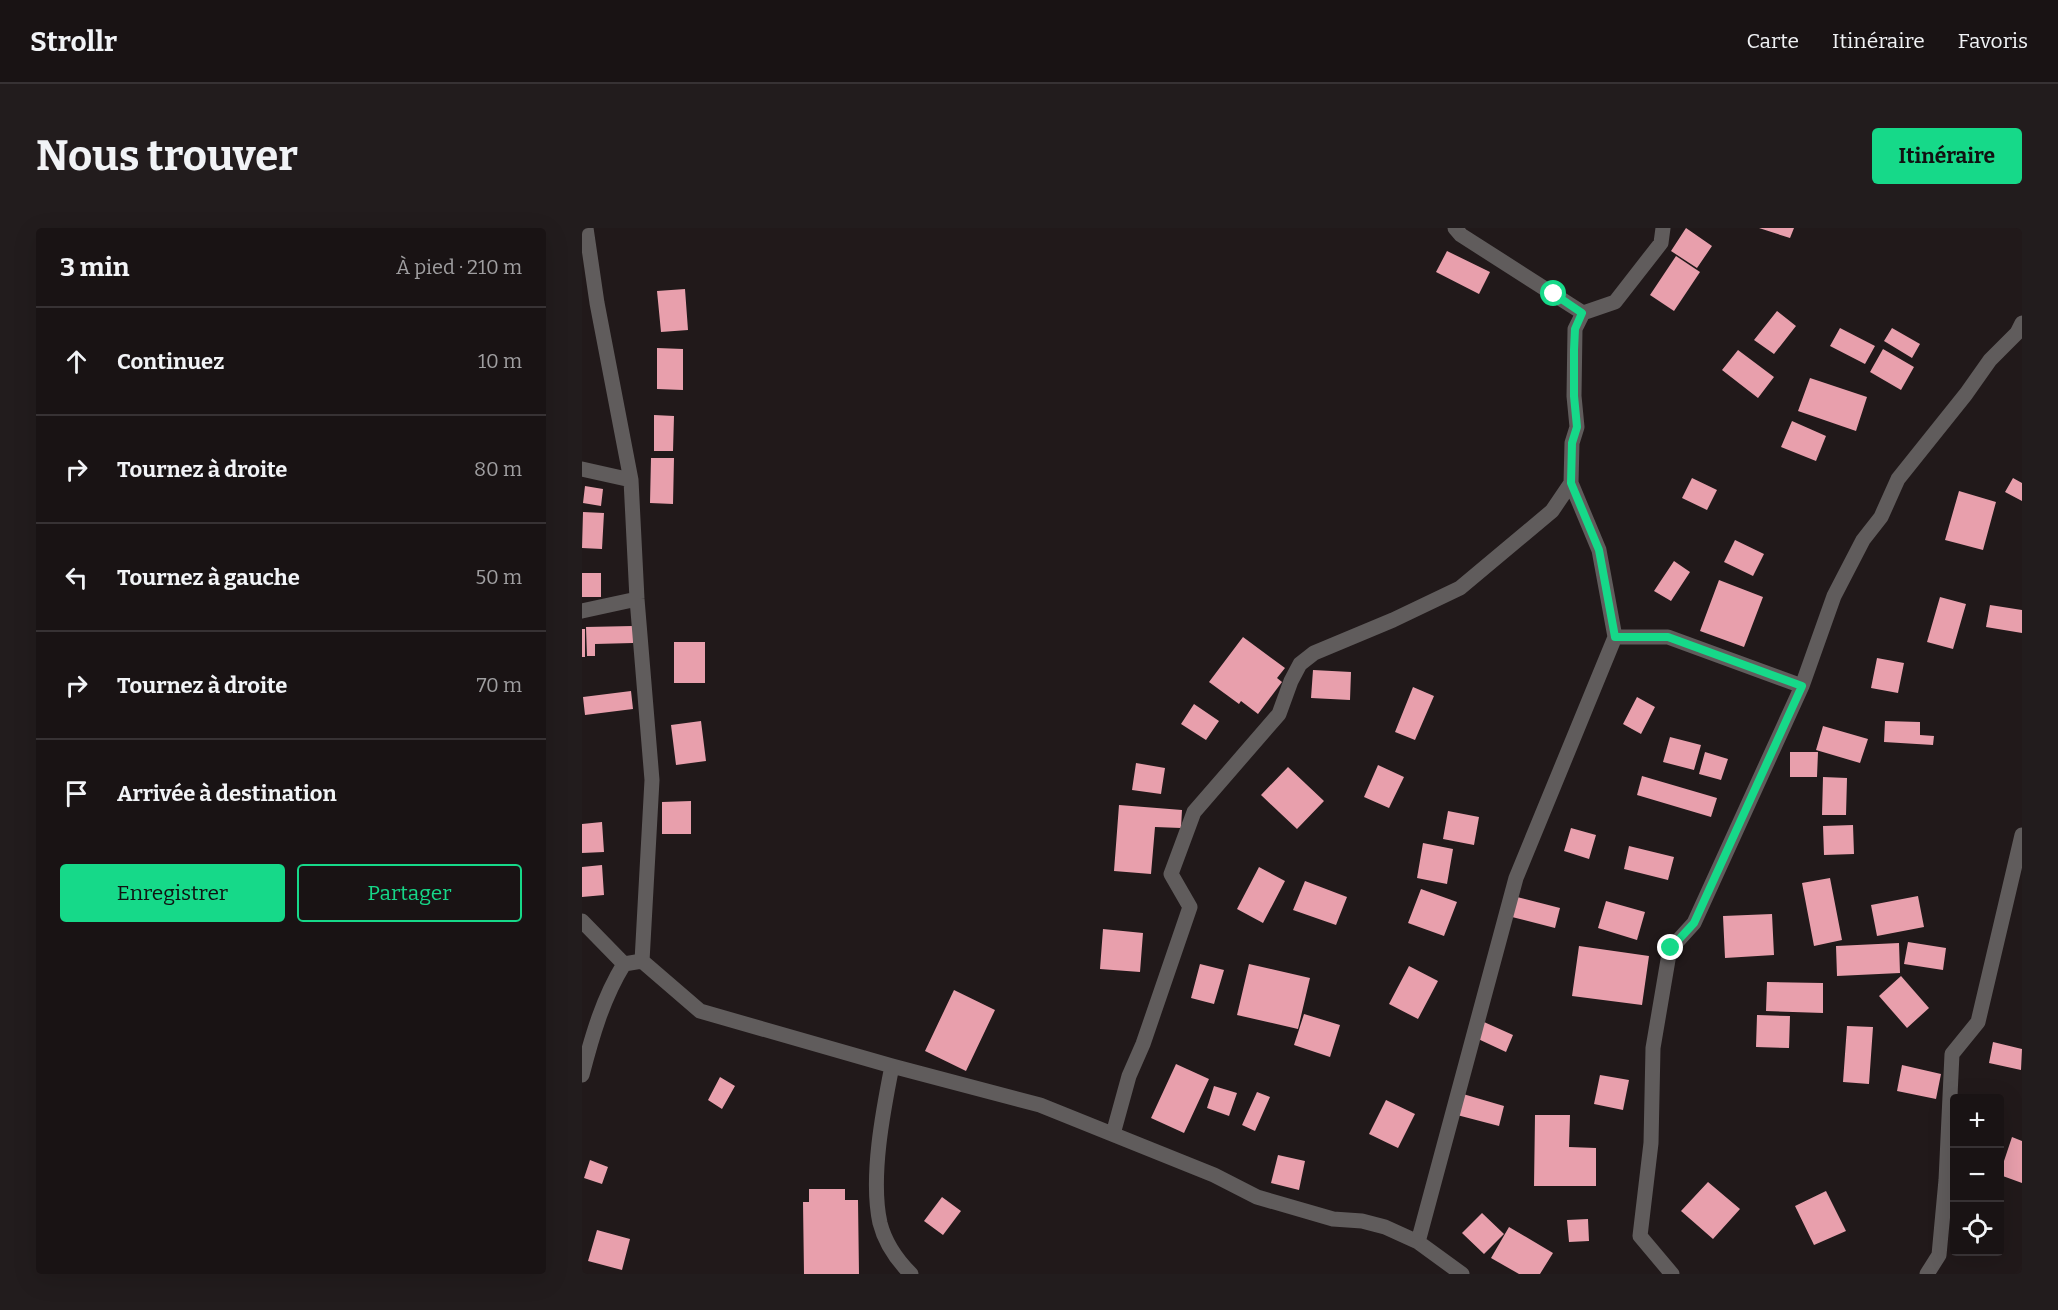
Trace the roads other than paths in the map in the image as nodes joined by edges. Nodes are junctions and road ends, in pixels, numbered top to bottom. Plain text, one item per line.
1 (586, 228) edge
2 (1455, 228) edge
3 (1663, 228) edge
4 (1582, 313) junction
5 (2022, 323) edge
6 (582, 469) edge
7 (632, 480) junction
8 (1571, 483) junction
9 (638, 599) junction
10 (582, 611) edge
11 (1615, 637) junction
12 (1802, 686) junction
13 (2022, 835) edge
14 (582, 921) edge
15 (642, 961) junction
16 (624, 964) junction
17 (892, 1066) junction
18 (582, 1075) edge
19 (1113, 1134) junction
20 (1418, 1242) junction
21 (911, 1274) edge
22 (1462, 1274) edge
23 (1672, 1274) edge
24 (1927, 1274) edge

1 - 7 street
2 - 4 street
3 - 4 street
4 - 8 street
5 - 12 street
6 - 7 street
7 - 9 street
8 - 11 street
8 - 19 street
9 - 10 street
9 - 15 street
11 - 12 street
11 - 20 street
12 - 23 street
13 - 24 street
14 - 16 street
15 - 16 street
15 - 17 street
16 - 18 street
17 - 19 street
17 - 21 street
19 - 20 street
20 - 22 street

